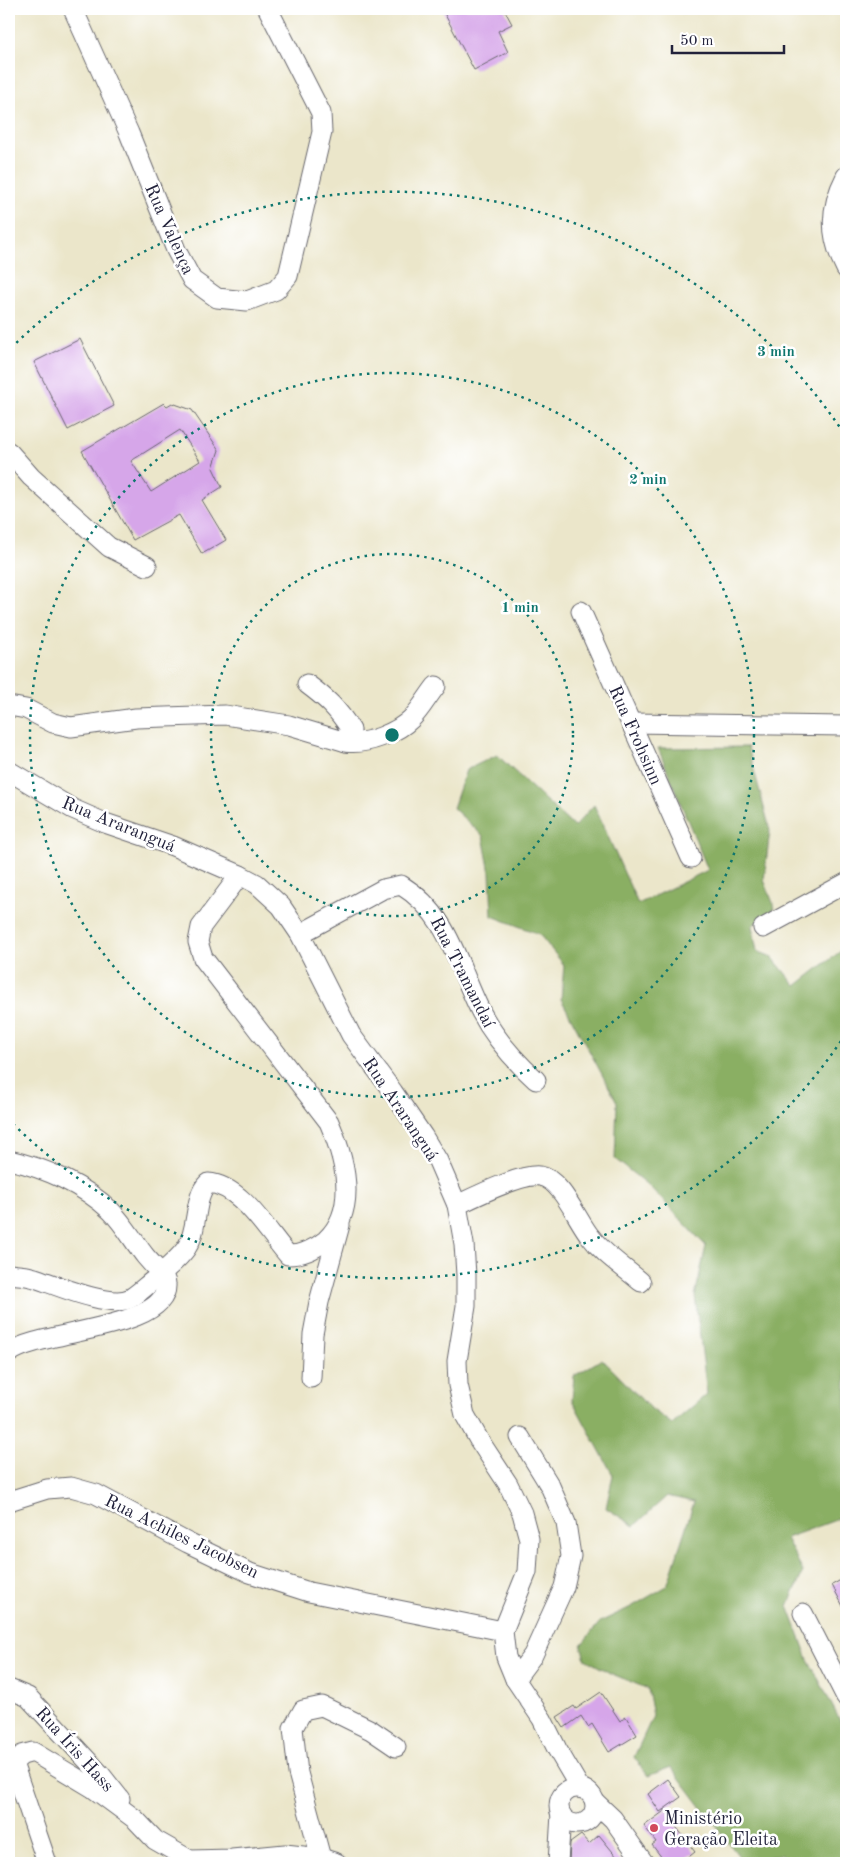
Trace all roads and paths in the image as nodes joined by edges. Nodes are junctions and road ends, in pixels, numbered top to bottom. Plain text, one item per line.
1 (73, 9) edge
2 (268, 9) edge
3 (846, 176) edge
4 (846, 269) edge
5 (9, 452) edge
6 (148, 566) dead end
7 (581, 611) dead end
8 (307, 684) dead end
9 (436, 686) dead end
10 (9, 706) edge
11 (631, 723) junction
12 (846, 726) edge
13 (346, 742) junction
14 (9, 771) edge
15 (691, 858) dead end
16 (240, 874) junction
17 (846, 883) edge
18 (763, 928) dead end
19 (300, 934) junction
20 (536, 1080) dead end
21 (9, 1160) edge
22 (457, 1205) junction
23 (343, 1217) junction
24 (162, 1273) junction
25 (9, 1274) edge
26 (641, 1282) dead end
27 (9, 1353) edge
28 (311, 1378) dead end
29 (520, 1437) dead end
30 (9, 1500) edge
31 (804, 1613) dead end
32 (503, 1631) junction
33 (515, 1679) junction
34 (9, 1689) edge
35 (846, 1697) edge
36 (396, 1747) dead end
37 (556, 1749) junction
38 (580, 1788) junction
39 (562, 1795) junction
40 (595, 1802) junction
41 (561, 1814) junction
42 (135, 1819) junction
43 (583, 1822) junction
44 (558, 1842) junction
45 (630, 1846) junction
46 (329, 1860) edge
47 (47, 1863) edge
48 (558, 1863) edge
49 (644, 1863) edge

1 - 2 street, Rua Valença
3 - 4 street
5 - 6 street
7 - 11 street, Rua Frohsinn
8 - 13 street
9 - 13 street
10 - 13 street
11 - 12 street
11 - 15 street, Rua Frohsinn
14 - 16 street, Rua Araranguá
16 - 19 street, Rua Araranguá
16 - 23 street
17 - 18 street
19 - 20 street, Rua Tramandaí
19 - 22 street, Rua Araranguá
21 - 24 street
22 - 26 street
22 - 32 street, Rua Araranguá
23 - 24 street
23 - 28 street
24 - 25 street
24 - 27 street
29 - 33 street
30 - 32 street, Rua Achiles Jacobsen
31 - 35 street
32 - 33 street, Rua Araranguá
33 - 37 street, Rua Araranguá
34 - 42 street, Rua Íris Hass
36 - 46 street
37 - 38 street, Rua Araranguá
37 - 39 street, Rua Araranguá
38 - 39 street
38 - 40 street
39 - 41 street
40 - 43 street
40 - 45 street
41 - 43 street
41 - 44 street
42 - 46 street
42 - 47 street
43 - 44 street
43 - 45 street
44 - 48 street
45 - 49 street

